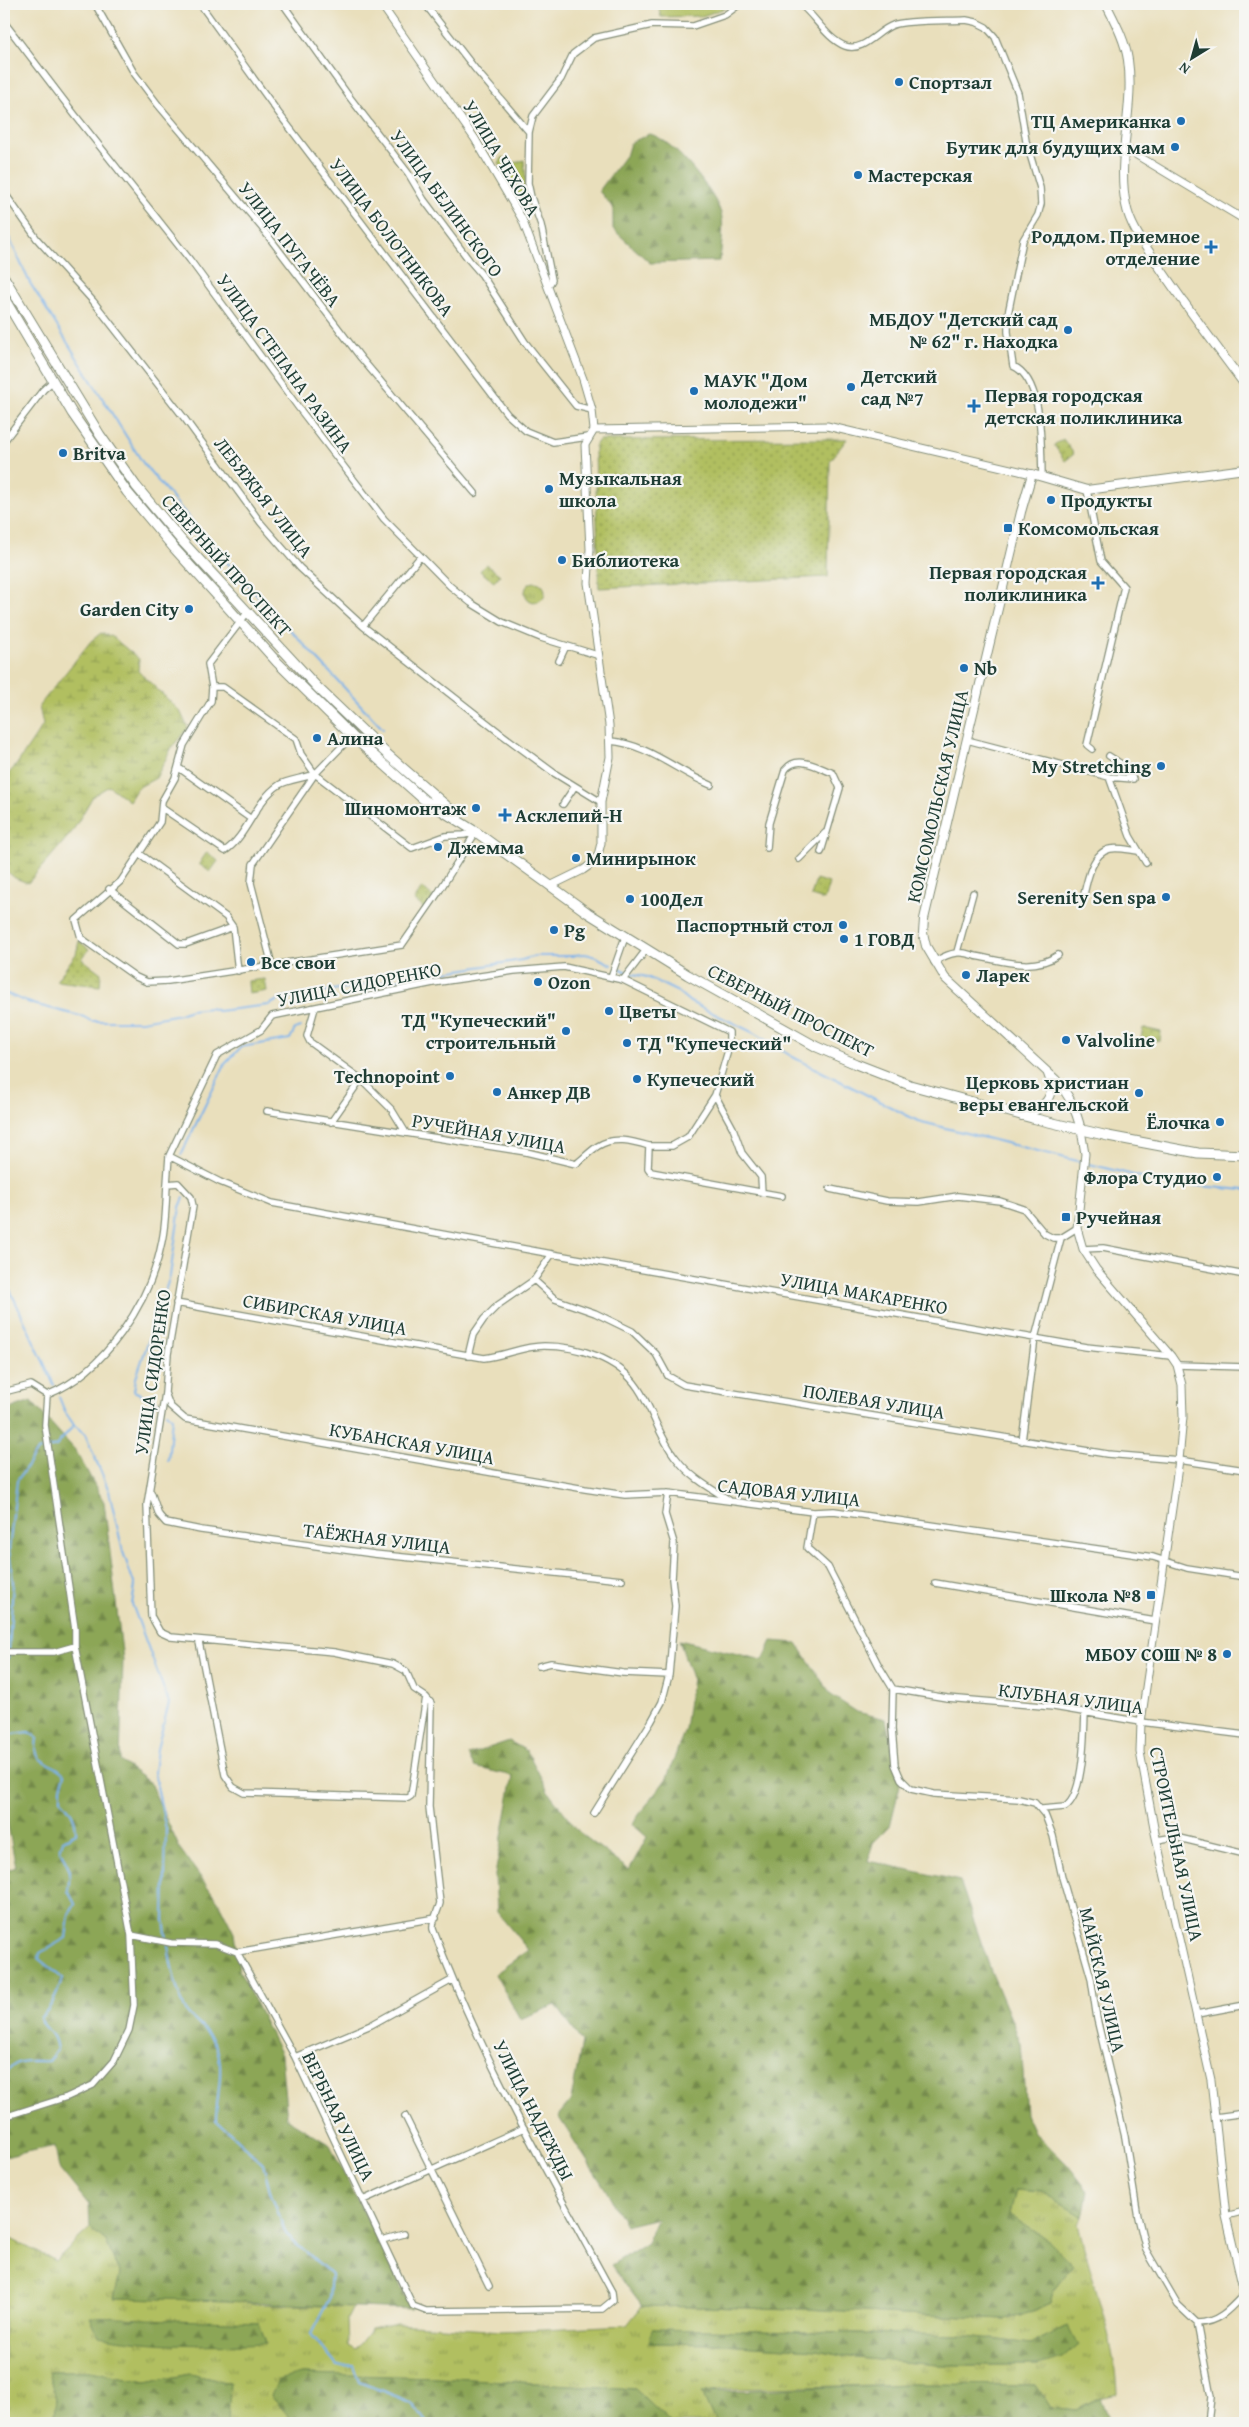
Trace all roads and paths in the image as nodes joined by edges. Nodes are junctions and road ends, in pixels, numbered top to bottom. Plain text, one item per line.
1 (95, 4) edge
2 (200, 4) edge
3 (283, 4) edge
4 (381, 4) edge
5 (425, 4) edge
6 (740, 4) edge
7 (800, 4) edge
8 (1106, 4) edge
9 (4, 22) edge
10 (529, 132) junction
11 (1125, 148) junction
12 (4, 192) edge
13 (1245, 220) edge
14 (4, 277) edge
15 (549, 285) junction
16 (4, 298) edge
17 (53, 381) junction
18 (1245, 386) edge
19 (592, 410) junction
20 (594, 430) junction
21 (588, 437) junction
22 (4, 441) edge
23 (1245, 468) edge
24 (1032, 474) junction
25 (1042, 477) junction
26 (1087, 490) junction
27 (475, 493) dead end
28 (162, 518) junction
29 (154, 525) junction
30 (420, 557) junction
31 (247, 613) junction
32 (239, 620) junction
33 (363, 626) junction
34 (566, 646) junction
35 (598, 655) junction
36 (559, 661) dead end
37 (212, 687) junction
38 (352, 736) junction
39 (967, 740) junction
40 (610, 741) junction
41 (1092, 749) dead end
42 (1109, 756) dead end
43 (179, 768) junction
44 (315, 774) junction
45 (1109, 777) junction
46 (711, 785) dead end
47 (575, 786) junction
48 (601, 802) junction
49 (563, 804) dead end
50 (162, 808) junction
51 (251, 819) junction
52 (476, 832) junction
53 (827, 832) junction
54 (767, 848) dead end
55 (1138, 851) junction
56 (821, 852) dead end
57 (140, 854) junction
58 (799, 858) dead end
59 (1146, 862) dead end
60 (550, 886) junction
61 (109, 889) junction
62 (973, 893) dead end
63 (1082, 904) dead end
64 (233, 927) junction
65 (625, 937) junction
66 (646, 950) junction
67 (957, 952) junction
68 (1058, 955) dead end
69 (934, 962) junction
70 (272, 965) junction
71 (238, 971) junction
72 (611, 977) junction
73 (624, 978) junction
74 (315, 1008) junction
75 (1046, 1070) junction
76 (361, 1079) junction
77 (715, 1095) junction
78 (267, 1111) dead end
79 (1022, 1116) junction
80 (331, 1122) junction
81 (1082, 1130) junction
82 (406, 1134) junction
83 (649, 1146) junction
84 (1245, 1155) edge
85 (169, 1156) junction
86 (168, 1184) junction
87 (830, 1189) dead end
88 (762, 1193) junction
89 (782, 1196) dead end
90 (1077, 1228) junction
91 (1061, 1238) junction
92 (1083, 1249) junction
93 (552, 1254) junction
94 (1245, 1275) edge
95 (534, 1280) junction
96 (176, 1303) junction
97 (1035, 1338) junction
98 (468, 1356) junction
99 (1171, 1356) junction
100 (1177, 1365) junction
101 (1245, 1367) edge
102 (4, 1392) edge
103 (165, 1393) junction
104 (47, 1395) junction
105 (1022, 1440) junction
106 (1179, 1460) junction
107 (1245, 1470) edge
108 (150, 1490) junction
109 (668, 1493) junction
110 (731, 1501) junction
111 (813, 1512) junction
112 (1164, 1560) junction
113 (1245, 1577) edge
114 (622, 1580) dead end
115 (935, 1583) dead end
116 (1155, 1622) junction
117 (199, 1642) junction
118 (75, 1646) junction
119 (4, 1652) edge
120 (539, 1666) dead end
121 (669, 1675) junction
122 (893, 1689) junction
123 (426, 1697) junction
124 (1085, 1712) junction
125 (1141, 1722) junction
126 (1245, 1734) edge
127 (1042, 1809) junction
128 (594, 1814) dead end
129 (1157, 1840) junction
130 (1245, 1854) edge
131 (436, 1918) junction
132 (131, 1935) junction
133 (237, 1952) junction
134 (452, 1980) junction
135 (1245, 2005) edge
136 (1197, 2014) junction
137 (294, 2057) junction
138 (1245, 2113) edge
139 (405, 2116) dead end
140 (4, 2117) edge
141 (1216, 2117) junction
142 (524, 2128) junction
143 (430, 2171) junction
144 (363, 2200) junction
145 (1245, 2211) edge
146 (1226, 2216) junction
147 (404, 2234) dead end
148 (382, 2240) junction
149 (489, 2286) dead end
150 (1245, 2296) edge
151 (602, 2309) joint
152 (1197, 2323) junction
153 (1208, 2423) edge

1 - 27 street, УЛИЦА ПУГАЧЁВА
2 - 21 street, УЛИЦА БОЛОТНИКОВА
3 - 19 street, УЛИЦА БЕЛИНСКОГО
4 - 15 street, УЛИЦА ЧЕХОВА
5 - 10 street, УЛИЦА ЧЕХОВА
6 - 10 street
7 - 25 street
8 - 11 main road
9 - 30 street, УЛИЦА СТЕПАНА РАЗИНА
10 - 15 street
11 - 13 street
11 - 18 main road
12 - 33 street, ЛЕБЯЖЬЯ УЛИЦА
14 - 28 main road, СЕВЕРНЫЙ ПРОСПЕКТ
15 - 19 street, УЛИЦА ЧЕХОВА
16 - 17 main road, СЕВЕРНЫЙ ПРОСПЕКТ
17 - 22 street
17 - 29 main road, СЕВЕРНЫЙ ПРОСПЕКТ
19 - 20 street, УЛИЦА ЧЕХОВА
20 - 21 street
20 - 24 street
21 - 35 street
23 - 26 main road
24 - 25 main road
24 - 39 main road, КОМСОМОЛЬСКАЯ УЛИЦА
25 - 26 main road
26 - 41 street
28 - 29 main road
28 - 31 main road, СЕВЕРНЫЙ ПРОСПЕКТ
29 - 32 main road, СЕВЕРНЫЙ ПРОСПЕКТ
30 - 33 street
30 - 34 street, УЛИЦА СТЕПАНА РАЗИНА
31 - 32 street, УЛИЦА СИДОРЕНКО
31 - 52 main road, СЕВЕРНЫЙ ПРОСПЕКТ
32 - 37 street, УЛИЦА СИДОРЕНКО
32 - 38 main road, СЕВЕРНЫЙ ПРОСПЕКТ
33 - 47 street, ЛЕБЯЖЬЯ УЛИЦА
34 - 35 street, УЛИЦА СТЕПАНА РАЗИНА
34 - 36 street
35 - 40 street
37 - 43 street, УЛИЦА СИДОРЕНКО
37 - 44 street
38 - 44 street
38 - 52 main road, СЕВЕРНЫЙ ПРОСПЕКТ
39 - 45 street
39 - 69 main road, КОМСОМОЛЬСКАЯ УЛИЦА
40 - 46 street
40 - 48 street
42 - 45 street
43 - 50 street, УЛИЦА СИДОРЕНКО
43 - 51 street
44 - 51 street
44 - 52 street
44 - 70 street
45 - 55 street
47 - 48 street, ЛЕБЯЖЬЯ УЛИЦА
47 - 49 street
48 - 60 street
50 - 51 street
50 - 57 street, УЛИЦА СИДОРЕНКО
52 - 60 main road, СЕВЕРНЫЙ ПРОСПЕКТ
52 - 70 street, УЛИЦА СИДОРЕНКО
53 - 54 street
53 - 56 street
53 - 58 street
55 - 59 street
55 - 63 street
57 - 61 street, УЛИЦА СИДОРЕНКО
57 - 64 street
60 - 65 main road, СЕВЕРНЫЙ ПРОСПЕКТ
61 - 64 street
61 - 71 street, УЛИЦА СИДОРЕНКО
62 - 67 street
64 - 71 street
65 - 66 main road, СЕВЕРНЫЙ ПРОСПЕКТ
65 - 72 street
66 - 73 street
66 - 79 main road, СЕВЕРНЫЙ ПРОСПЕКТ
67 - 68 street
67 - 69 street
69 - 75 main road, КОМСОМОЛЬСКАЯ УЛИЦА
70 - 71 street, УЛИЦА СИДОРЕНКО
72 - 73 street, УЛИЦА СИДОРЕНКО
72 - 74 street, УЛИЦА СИДОРЕНКО
73 - 77 street, УЛИЦА СИДОРЕНКО
74 - 76 street
74 - 85 street, УЛИЦА СИДОРЕНКО
75 - 79 main road
75 - 81 main road, КОМСОМОЛЬСКАЯ УЛИЦА
76 - 80 street
76 - 82 street
77 - 83 street, РУЧЕЙНАЯ УЛИЦА
77 - 88 street
78 - 80 street, РУЧЕЙНАЯ УЛИЦА
79 - 81 main road, СЕВЕРНЫЙ ПРОСПЕКТ
80 - 82 street, РУЧЕЙНАЯ УЛИЦА
81 - 84 main road, СЕВЕРНЫЙ ПРОСПЕКТ
81 - 90 street, СТРОИТЕЛЬНАЯ УЛИЦА
82 - 83 street, РУЧЕЙНАЯ УЛИЦА
83 - 88 street
85 - 86 street, УЛИЦА СИДОРЕНКО
85 - 93 street, УЛИЦА МАКАРЕНКО
86 - 96 street, УЛИЦА СИДОРЕНКО
86 - 104 street
87 - 91 street
88 - 89 street
90 - 91 street
90 - 92 street, СТРОИТЕЛЬНАЯ УЛИЦА
91 - 97 street
92 - 94 street
92 - 99 street, СТРОИТЕЛЬНАЯ УЛИЦА
93 - 95 street
93 - 97 street, УЛИЦА МАКАРЕНКО
95 - 98 street
95 - 105 street, ПОЛЕВАЯ УЛИЦА
96 - 98 street, СИБИРСКАЯ УЛИЦА
96 - 103 street, УЛИЦА СИДОРЕНКО
97 - 99 street, УЛИЦА МАКАРЕНКО
97 - 105 street
98 - 110 street, СИБИРСКАЯ УЛИЦА
99 - 100 street, СТРОИТЕЛЬНАЯ УЛИЦА
100 - 101 street
100 - 106 street, СТРОИТЕЛЬНАЯ УЛИЦА
102 - 104 street
103 - 108 street, УЛИЦА СИДОРЕНКО
103 - 109 street, КУБАНСКАЯ УЛИЦА
104 - 118 street
105 - 106 street, ПОЛЕВАЯ УЛИЦА
106 - 107 street, ПОЛЕВАЯ УЛИЦА
106 - 112 street, СТРОИТЕЛЬНАЯ УЛИЦА
108 - 114 street, ТАЁЖНАЯ УЛИЦА
108 - 117 street, УЛИЦА СИДОРЕНКО
109 - 110 street, САДОВАЯ УЛИЦА
109 - 121 street
110 - 111 street, САДОВАЯ УЛИЦА
111 - 112 street, САДОВАЯ УЛИЦА
111 - 122 street
112 - 113 street, САДОВАЯ УЛИЦА
112 - 116 street, СТРОИТЕЛЬНАЯ УЛИЦА
115 - 116 street
116 - 125 street, СТРОИТЕЛЬНАЯ УЛИЦА
117 - 123 street, УЛИЦА СИДОРЕНКО
117 - 123 street
118 - 119 street
118 - 132 street
120 - 121 street
121 - 128 street
122 - 124 street, КЛУБНАЯ УЛИЦА
122 - 127 street
123 - 131 street
124 - 125 street, КЛУБНАЯ УЛИЦА
124 - 127 street
125 - 126 street, КЛУБНАЯ УЛИЦА
125 - 129 street, СТРОИТЕЛЬНАЯ УЛИЦА
127 - 152 street, МАЙСКАЯ УЛИЦА
129 - 130 street
129 - 136 street, СТРОИТЕЛЬНАЯ УЛИЦА
131 - 133 street
131 - 134 street, УЛИЦА НАДЕЖДЫ
132 - 133 street
132 - 140 street
133 - 137 street, ВЕРБНАЯ УЛИЦА
134 - 137 street
134 - 142 street, УЛИЦА НАДЕЖДЫ
135 - 136 street
136 - 141 street, СТРОИТЕЛЬНАЯ УЛИЦА
137 - 144 street, ВЕРБНАЯ УЛИЦА
138 - 141 street
139 - 143 street
141 - 146 street, СТРОИТЕЛЬНАЯ УЛИЦА
142 - 143 street
142 - 151 street, УЛИЦА НАДЕЖДЫ
143 - 144 street
143 - 149 street
144 - 148 street, ВЕРБНАЯ УЛИЦА
145 - 146 street
146 - 150 street, СТРОИТЕЛЬНАЯ УЛИЦА
147 - 148 street
148 - 151 street, ВЕРБНАЯ УЛИЦА
150 - 152 street
152 - 153 street

